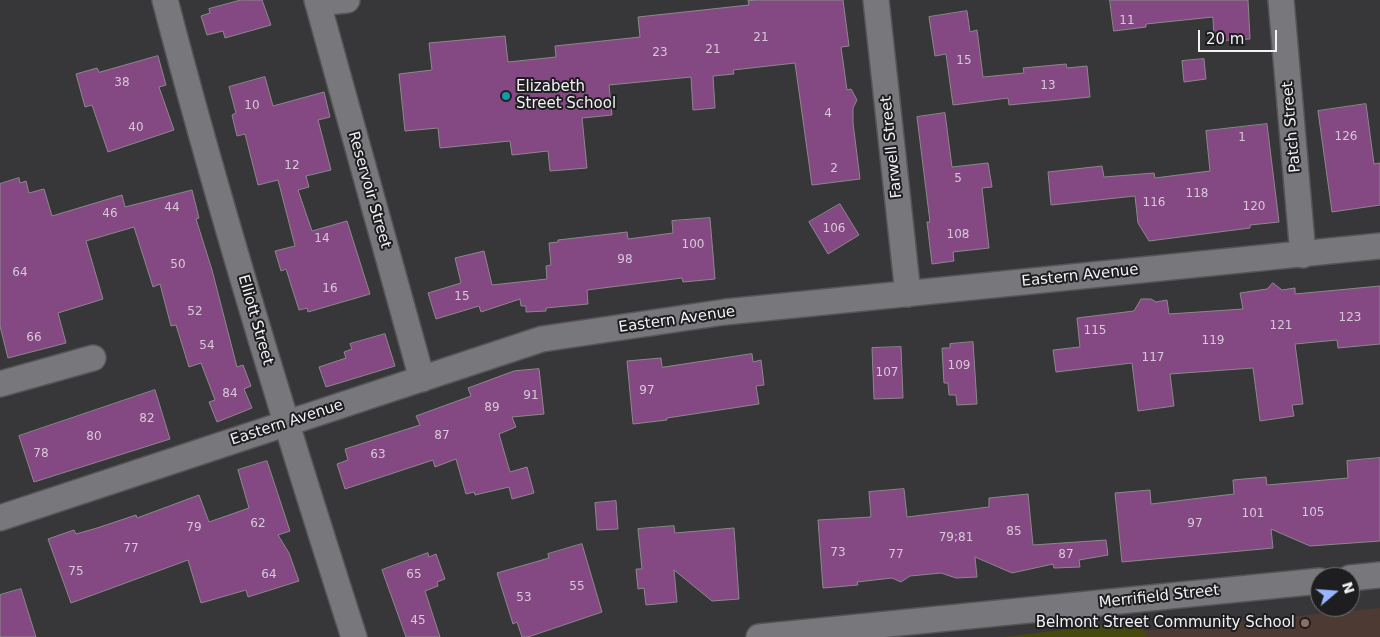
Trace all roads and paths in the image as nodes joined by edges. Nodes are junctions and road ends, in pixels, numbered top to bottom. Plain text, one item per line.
1 (166, 0) edge
2 (347, 0) edge
3 (876, 0) edge
4 (1281, 0) edge
5 (317, 2) edge
6 (1380, 246) edge
7 (1302, 255) junction
8 (908, 294) junction
9 (93, 358) dead end
10 (422, 379) junction
11 (0, 384) edge
12 (286, 424) junction
13 (0, 518) edge
14 (1380, 575) edge
15 (1360, 577) edge
16 (1310, 582) edge
17 (354, 637) edge
18 (759, 637) edge

1 - 12 street, Elliott Street
2 - 5 street
3 - 8 street, Farwell Street
4 - 7 street, Patch Street
5 - 10 street, Reservoir Street
6 - 7 street, Eastern Avenue
7 - 8 street, Eastern Avenue
8 - 10 street, Eastern Avenue
9 - 11 street
10 - 12 street, Eastern Avenue
12 - 13 street, Eastern Avenue
12 - 17 street, Elliott Street
14 - 15 street
16 - 18 street, Merrifield Street

